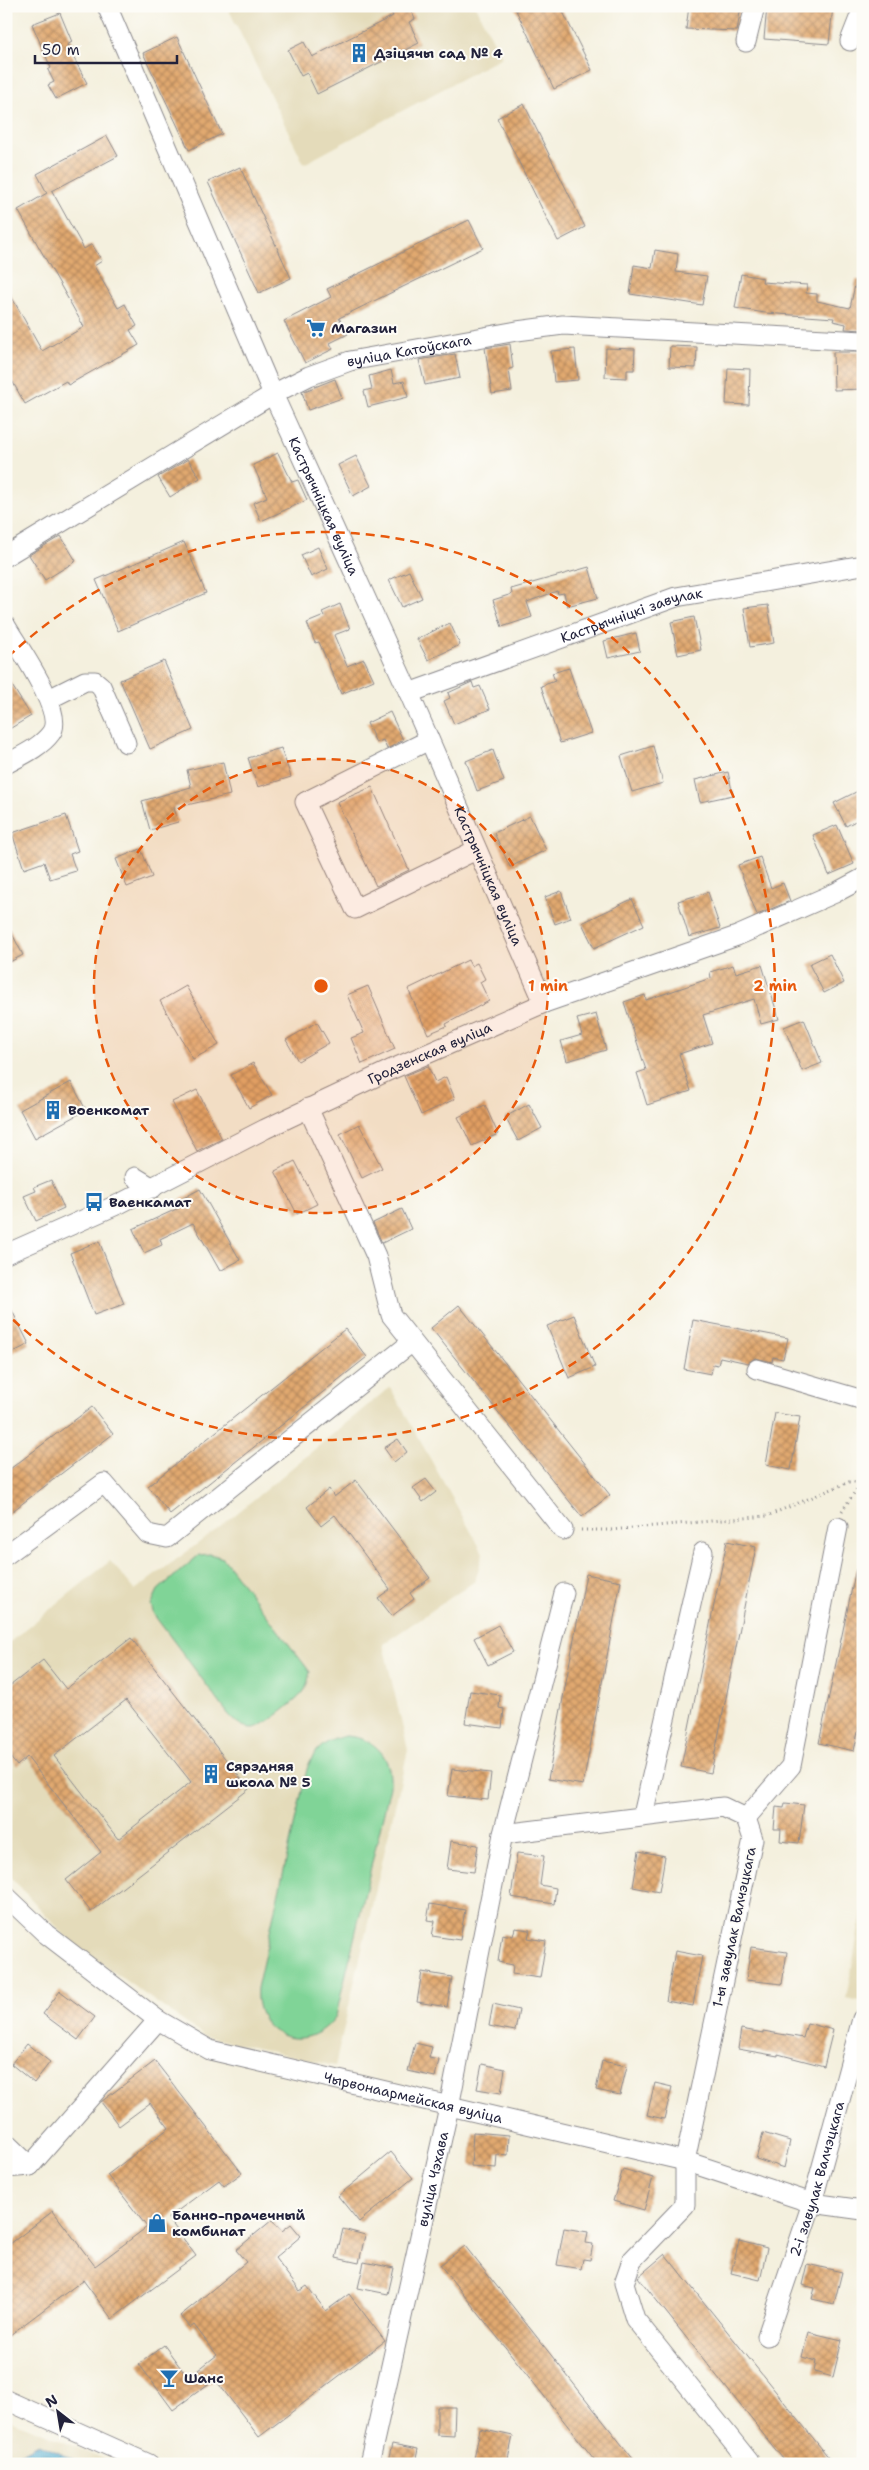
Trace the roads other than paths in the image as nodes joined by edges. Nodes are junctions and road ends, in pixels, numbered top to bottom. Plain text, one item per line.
1 (107, 6) edge
2 (755, 6) edge
3 (863, 8) edge
4 (850, 41) dead end
5 (746, 42) dead end
6 (863, 341) edge
7 (273, 394) junction
8 (6, 556) edge
9 (863, 565) edge
10 (6, 626) edge
11 (409, 693) junction
12 (49, 700) junction
13 (429, 740) junction
14 (126, 743) dead end
15 (6, 764) edge
16 (476, 850) junction
17 (863, 878) edge
18 (544, 1003) junction
19 (308, 1108) junction
20 (135, 1177) dead end
21 (153, 1188) junction
22 (6, 1254) edge
23 (412, 1342) junction
24 (757, 1369) dead end
25 (863, 1400) edge
26 (838, 1527) road end
27 (562, 1530) road end
28 (702, 1552) dead end
29 (6, 1555) edge
30 (564, 1593) dead end
31 (643, 1815) junction
32 (746, 1818) junction
33 (502, 1834) junction
34 (6, 1896) edge
35 (862, 2019) edge
36 (158, 2020) junction
37 (449, 2107) junction
38 (6, 2143) edge
39 (685, 2161) junction
40 (30, 2166) junction
41 (6, 2168) edge
42 (812, 2203) junction
43 (863, 2210) edge
44 (767, 2336) dead end
45 (6, 2400) edge
46 (150, 2464) edge
47 (369, 2464) edge
48 (751, 2464) edge

1 - 7 street, Кастрычніцкая вуліца
2 - 5 street
3 - 4 street
6 - 7 street, вуліца Катоўскага
7 - 8 street, вуліца Катоўскага
7 - 11 street, Кастрычніцкая вуліца
9 - 11 street, Кастрычніцкі завулак
10 - 12 street
11 - 13 street, Кастрычніцкая вуліца
12 - 14 street
12 - 15 street
13 - 16 street, Кастрычніцкая вуліца
13 - 16 street
16 - 18 street, Кастрычніцкая вуліца
17 - 18 street, Гродзенская вуліца
18 - 19 street, Гродзенская вуліца
19 - 21 street, Гродзенская вуліца
19 - 23 street
20 - 21 street
21 - 22 street, Гродзенская вуліца
23 - 27 street
23 - 29 street
24 - 25 street
26 - 32 street
28 - 31 street
30 - 33 street, вуліца Чэхава
31 - 32 street
31 - 33 street
32 - 39 street, 1-ы завулак Валчэцкага
33 - 37 street, вуліца Чэхава
34 - 36 street, Чырвонаармейская вуліца
35 - 42 street, 2-і завулак Валчэцкага
36 - 37 street, Чырвонаармейская вуліца
36 - 40 street
37 - 39 street, Чырвонаармейская вуліца
37 - 47 street, вуліца Чэхава
38 - 40 street
39 - 42 street, Чырвонаармейская вуліца
39 - 48 street, 1-ы завулак Валчэцкага
40 - 41 street
42 - 43 street, Чырвонаармейская вуліца
42 - 44 street, 2-і завулак Валчэцкага
45 - 46 street

